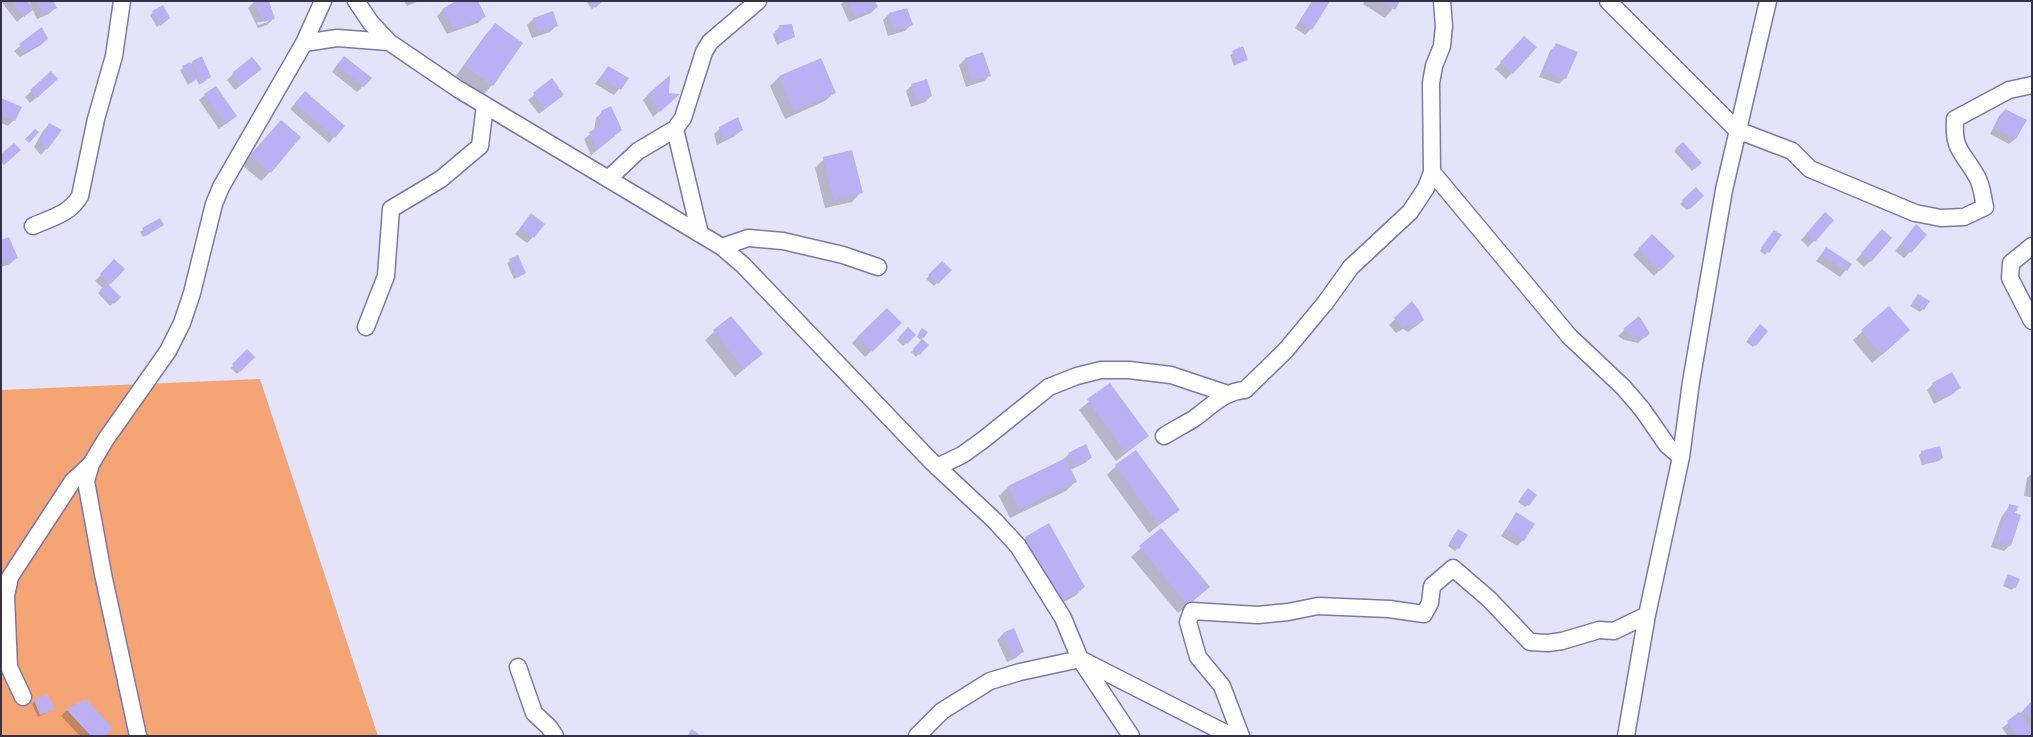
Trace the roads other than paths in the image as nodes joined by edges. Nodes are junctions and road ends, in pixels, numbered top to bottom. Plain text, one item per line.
1 (122, 1) edge
2 (323, 1) edge
3 (356, 1) edge
4 (758, 1) edge
5 (1442, 1) edge
6 (1608, 1) edge
7 (1768, 1) edge
8 (389, 42) junction
9 (304, 43) junction
10 (2032, 85) edge
11 (485, 105) junction
12 (675, 129) junction
13 (1737, 130) junction
14 (1432, 172) junction
15 (608, 179) junction
16 (33, 226) dead end
17 (700, 234) junction
18 (722, 246) junction
19 (2032, 246) edge
20 (878, 267) dead end
21 (2032, 321) edge
22 (366, 327) dead end
23 (1228, 394) junction
24 (1164, 436) dead end
25 (1681, 457) junction
26 (92, 464) junction
27 (937, 467) junction
28 (1647, 615) junction
29 (1080, 660) junction
30 (518, 667) dead end
31 (23, 697) dead end
32 (138, 736) edge
33 (555, 736) edge
34 (917, 736) edge
35 (1131, 736) edge
36 (1231, 736) edge
37 (1241, 736) edge
38 (1626, 736) edge

1 - 16 street
2 - 9 street
3 - 8 street
4 - 12 street
5 - 14 street
6 - 13 street
7 - 13 street
8 - 9 street
8 - 11 street
9 - 26 street
10 - 13 street
11 - 15 street
11 - 22 street
12 - 15 street
12 - 17 street
13 - 25 street
14 - 23 street
14 - 25 street
15 - 17 street
17 - 18 street
18 - 20 street
18 - 27 street
19 - 21 street
23 - 24 street
23 - 27 street
25 - 28 street
26 - 31 street
26 - 32 street
27 - 29 street
28 - 37 street
28 - 38 street
29 - 34 street
29 - 35 street
29 - 36 street
30 - 33 street

